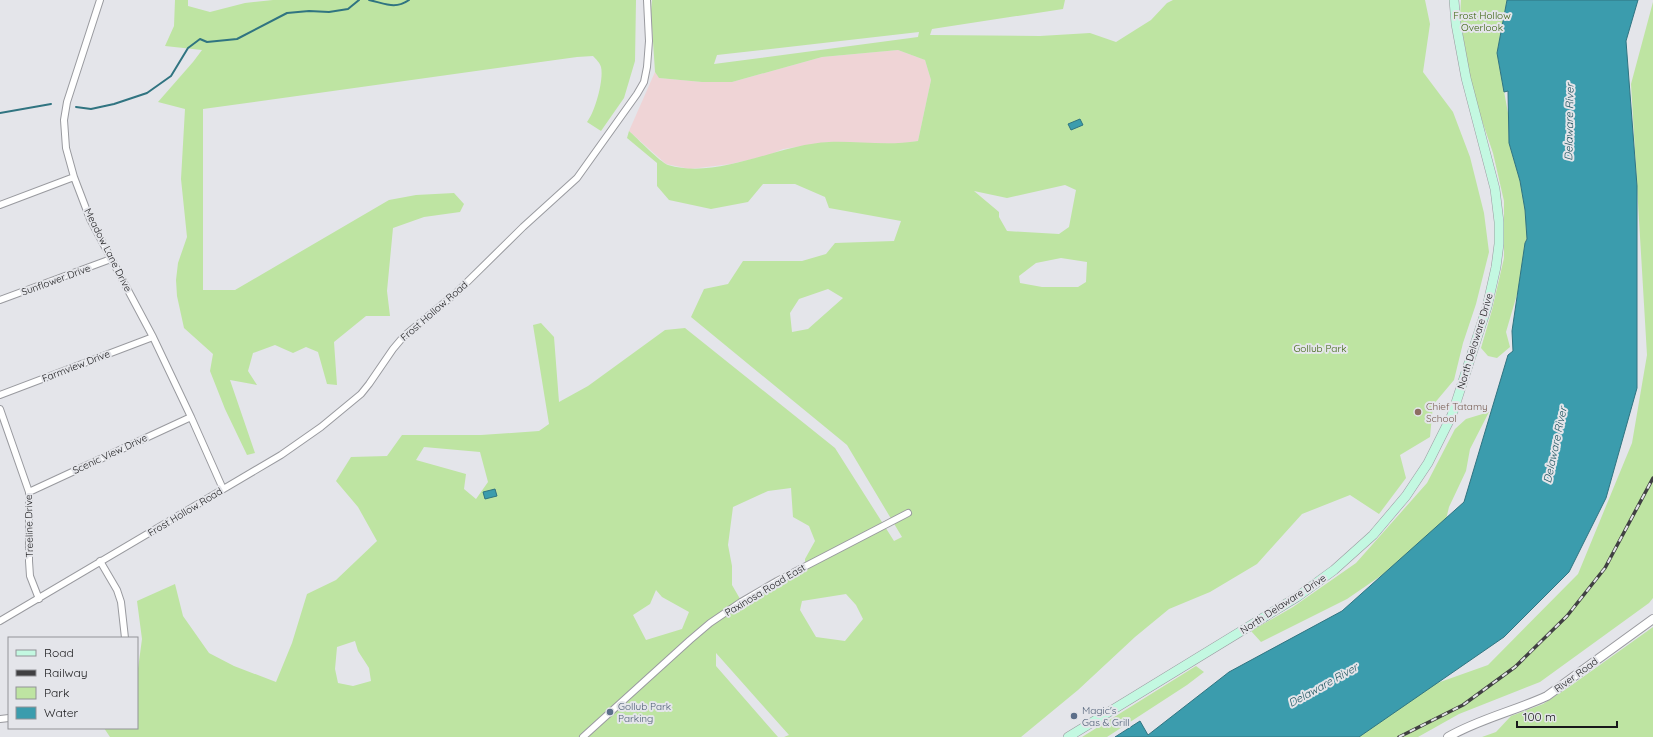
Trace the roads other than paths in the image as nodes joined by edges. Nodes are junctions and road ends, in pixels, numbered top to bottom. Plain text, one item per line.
1 (100, 0) edge
2 (647, 0) edge
3 (1454, 0) edge
4 (74, 178) junction
5 (0, 205) edge
6 (111, 259) junction
7 (0, 300) edge
8 (153, 338) junction
9 (0, 395) edge
10 (0, 409) edge
11 (191, 417) junction
12 (223, 489) junction
13 (29, 492) junction
14 (908, 513) dead end
15 (100, 561) junction
16 (39, 599) junction
17 (1653, 619) edge
18 (0, 621) edge
19 (125, 637) edge
20 (583, 737) edge
21 (1068, 737) edge
22 (1448, 737) edge

1 - 4 street, Meadow Lane Drive
2 - 12 street, Frost Hollow Road
3 - 21 main road, North Delaware Drive
4 - 5 street
4 - 6 street, Meadow Lane Drive
6 - 7 street, Sunflower Drive
6 - 8 street, Meadow Lane Drive
8 - 9 street, Farmview Drive
8 - 11 street, Meadow Lane Drive
10 - 13 street, Treeline Drive
11 - 12 street, Meadow Lane Drive
11 - 13 street, Scenic View Drive
12 - 15 street, Frost Hollow Road
13 - 16 street, Treeline Drive
14 - 20 street, Paxinosa Road East
15 - 16 street, Frost Hollow Road
15 - 19 street
16 - 18 street, Frost Hollow Road
17 - 22 street, River Road

